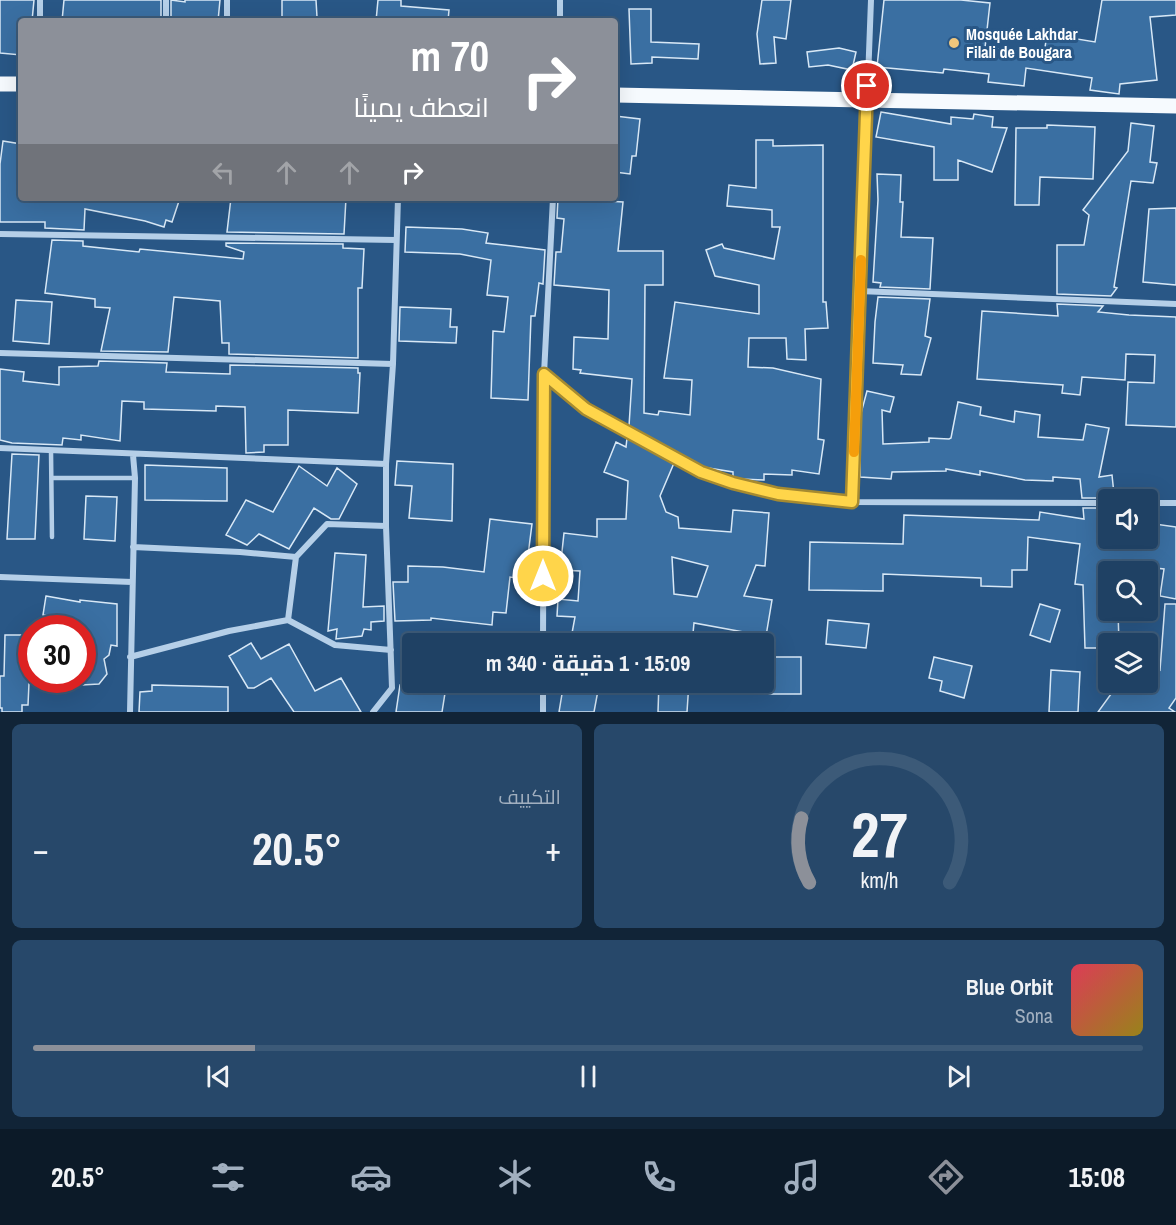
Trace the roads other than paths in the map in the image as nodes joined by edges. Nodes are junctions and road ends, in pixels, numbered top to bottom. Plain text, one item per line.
1 (40, 0) edge
2 (166, 0) edge
3 (227, 0) edge
4 (560, 0) edge
5 (871, 0) edge
6 (40, 18) edge
7 (166, 18) edge
8 (227, 18) edge
9 (560, 18) edge
10 (0, 84) edge
11 (18, 84) edge
12 (618, 96) edge
13 (867, 100) junction
14 (1176, 106) edge
15 (398, 201) edge
16 (553, 201) edge
17 (0, 234) edge
18 (396, 240) junction
19 (859, 291) junction
20 (1176, 304) edge
21 (0, 353) edge
22 (393, 364) junction
23 (544, 374) junction
24 (0, 448) edge
25 (51, 451) junction
26 (133, 455) junction
27 (386, 464) junction
28 (52, 477) junction
29 (135, 478) junction
30 (852, 502) junction
31 (1098, 503) edge
32 (1158, 503) edge
33 (1176, 503) edge
34 (386, 526) junction
35 (52, 537) dead end
36 (133, 547) junction
37 (296, 557) junction
38 (0, 577) edge
39 (132, 582) junction
40 (288, 620) junction
41 (543, 633) edge
42 (391, 650) junction
43 (130, 657) junction
44 (543, 693) edge
45 (130, 712) edge
46 (373, 712) edge
47 (543, 712) edge

1 - 6 street
2 - 7 street
3 - 8 street
4 - 9 street
5 - 13 street
10 - 11 main road
12 - 13 main road
13 - 14 main road
13 - 19 street
15 - 18 street
16 - 23 street
17 - 18 street
18 - 22 street
19 - 20 street
19 - 30 street
21 - 22 street
22 - 27 street
23 - 30 street
23 - 41 street
24 - 25 street
25 - 26 street
25 - 28 lane
26 - 27 street
26 - 29 street
27 - 34 street
28 - 29 lane
28 - 35 lane
29 - 36 street
30 - 31 street
32 - 33 street
34 - 37 street
34 - 42 street
36 - 37 street
36 - 39 street
37 - 40 street
38 - 39 street
39 - 43 street
40 - 42 street
40 - 43 street
42 - 46 street
43 - 45 street
44 - 47 street

